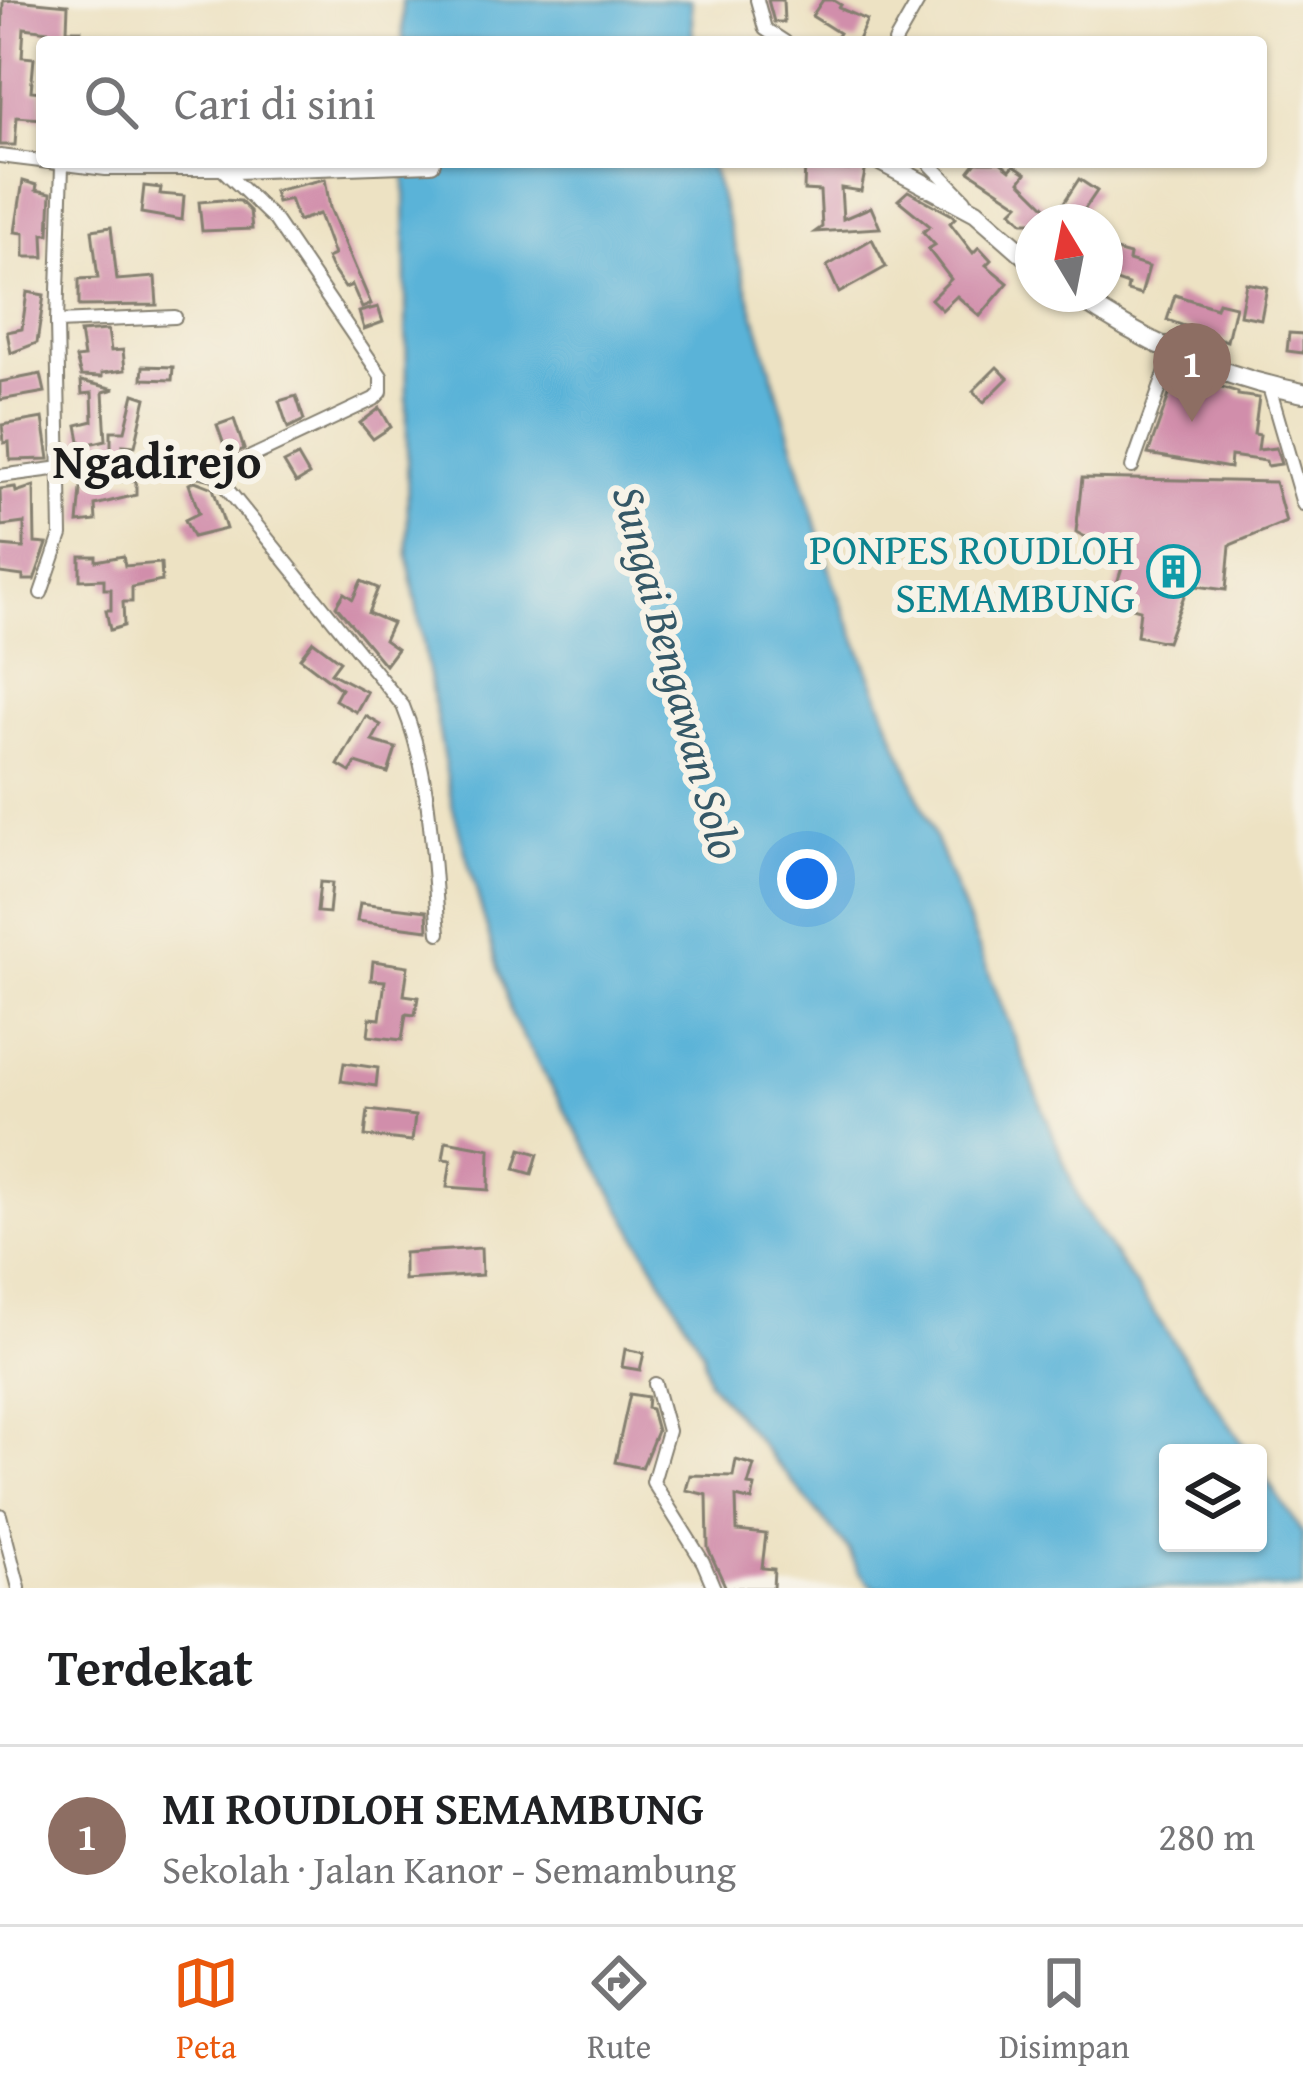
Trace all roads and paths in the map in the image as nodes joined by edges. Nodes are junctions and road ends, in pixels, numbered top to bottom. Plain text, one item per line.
1 (757, 0) edge
2 (919, 0) edge
3 (776, 36) edge
4 (898, 36) edge
5 (0, 157) edge
6 (36, 162) edge
7 (62, 168) edge
8 (236, 168) edge
9 (893, 168) edge
10 (934, 168) edge
11 (976, 212) junction
12 (1015, 246) edge
13 (1103, 312) edge
14 (175, 317) dead end
15 (56, 322) junction
16 (1172, 354) junction
17 (1269, 386) junction
18 (1303, 393) edge
19 (1132, 467) dead end
20 (61, 468) junction
21 (215, 474) junction
22 (0, 476) edge
23 (1303, 504) edge
24 (41, 593) dead end
25 (440, 933) dead end
26 (655, 1384) dead end
27 (0, 1515) edge
28 (19, 1588) edge
29 (713, 1588) edge

1 - 3 street
2 - 4 street
5 - 6 street
7 - 15 street
8 - 21 street
9 - 11 street
10 - 11 street
11 - 12 street
13 - 16 street
14 - 15 street
15 - 20 street
16 - 17 street
16 - 19 street
17 - 18 street
17 - 23 street
20 - 21 street
20 - 22 street
20 - 24 street
21 - 25 street
26 - 29 street
27 - 28 street

